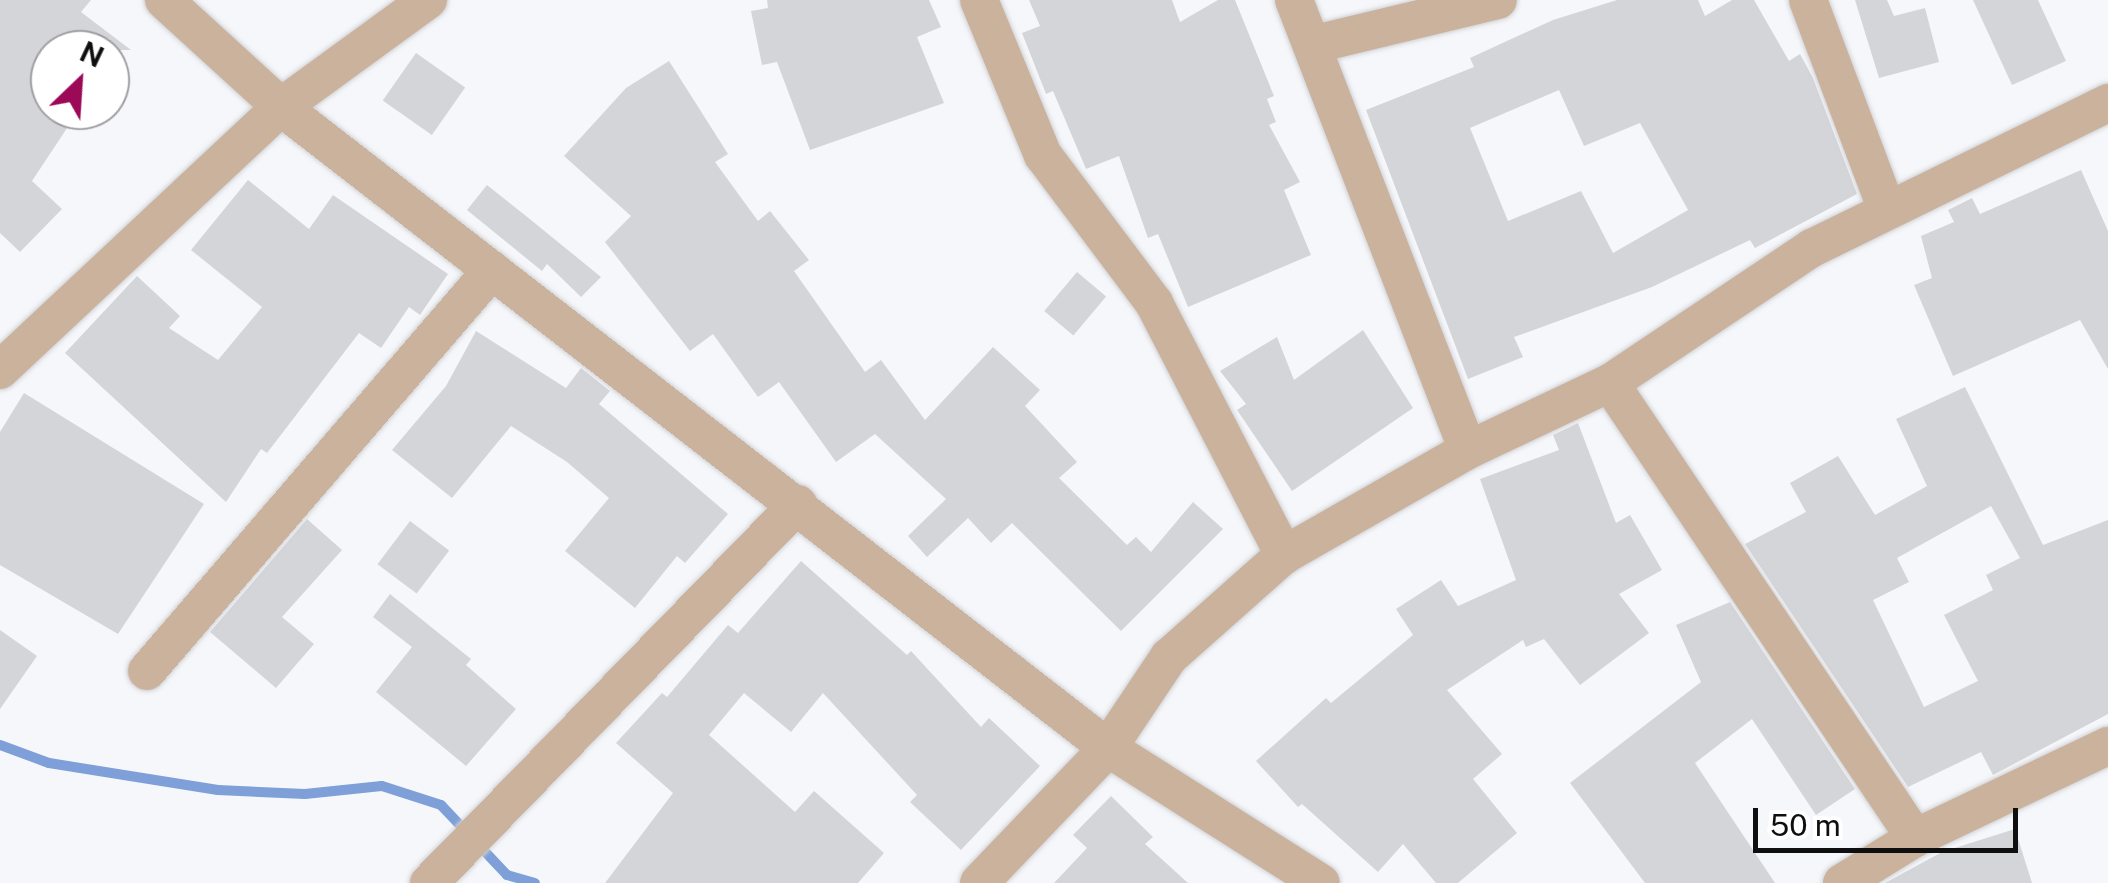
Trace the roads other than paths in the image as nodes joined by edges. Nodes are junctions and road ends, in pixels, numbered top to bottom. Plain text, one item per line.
1 (164, 0) edge
2 (428, 0) edge
3 (979, 0) edge
4 (1294, 0) edge
5 (1498, 0) edge
6 (1808, 0) edge
7 (1315, 44) junction
8 (2108, 102) edge
9 (281, 106) junction
10 (1886, 208) junction
11 (492, 270) junction
12 (0, 370) edge
13 (1610, 382) junction
14 (1468, 450) junction
15 (798, 504) junction
16 (1284, 556) junction
17 (147, 671) dead end
18 (2108, 746) edge
19 (1108, 748) junction
20 (1915, 838) junction
21 (429, 883) edge
22 (980, 883) edge
23 (1321, 883) edge
24 (1842, 883) edge

1 - 9 street
2 - 9 street
3 - 16 street
4 - 7 street
5 - 7 street
6 - 10 street
7 - 14 street
8 - 10 street
9 - 11 street
9 - 12 street
10 - 13 street
11 - 15 street
11 - 17 street
13 - 14 street
13 - 20 street
14 - 16 street
15 - 19 street
15 - 21 street
16 - 19 street
18 - 20 street
19 - 22 street
19 - 23 street
20 - 24 street

